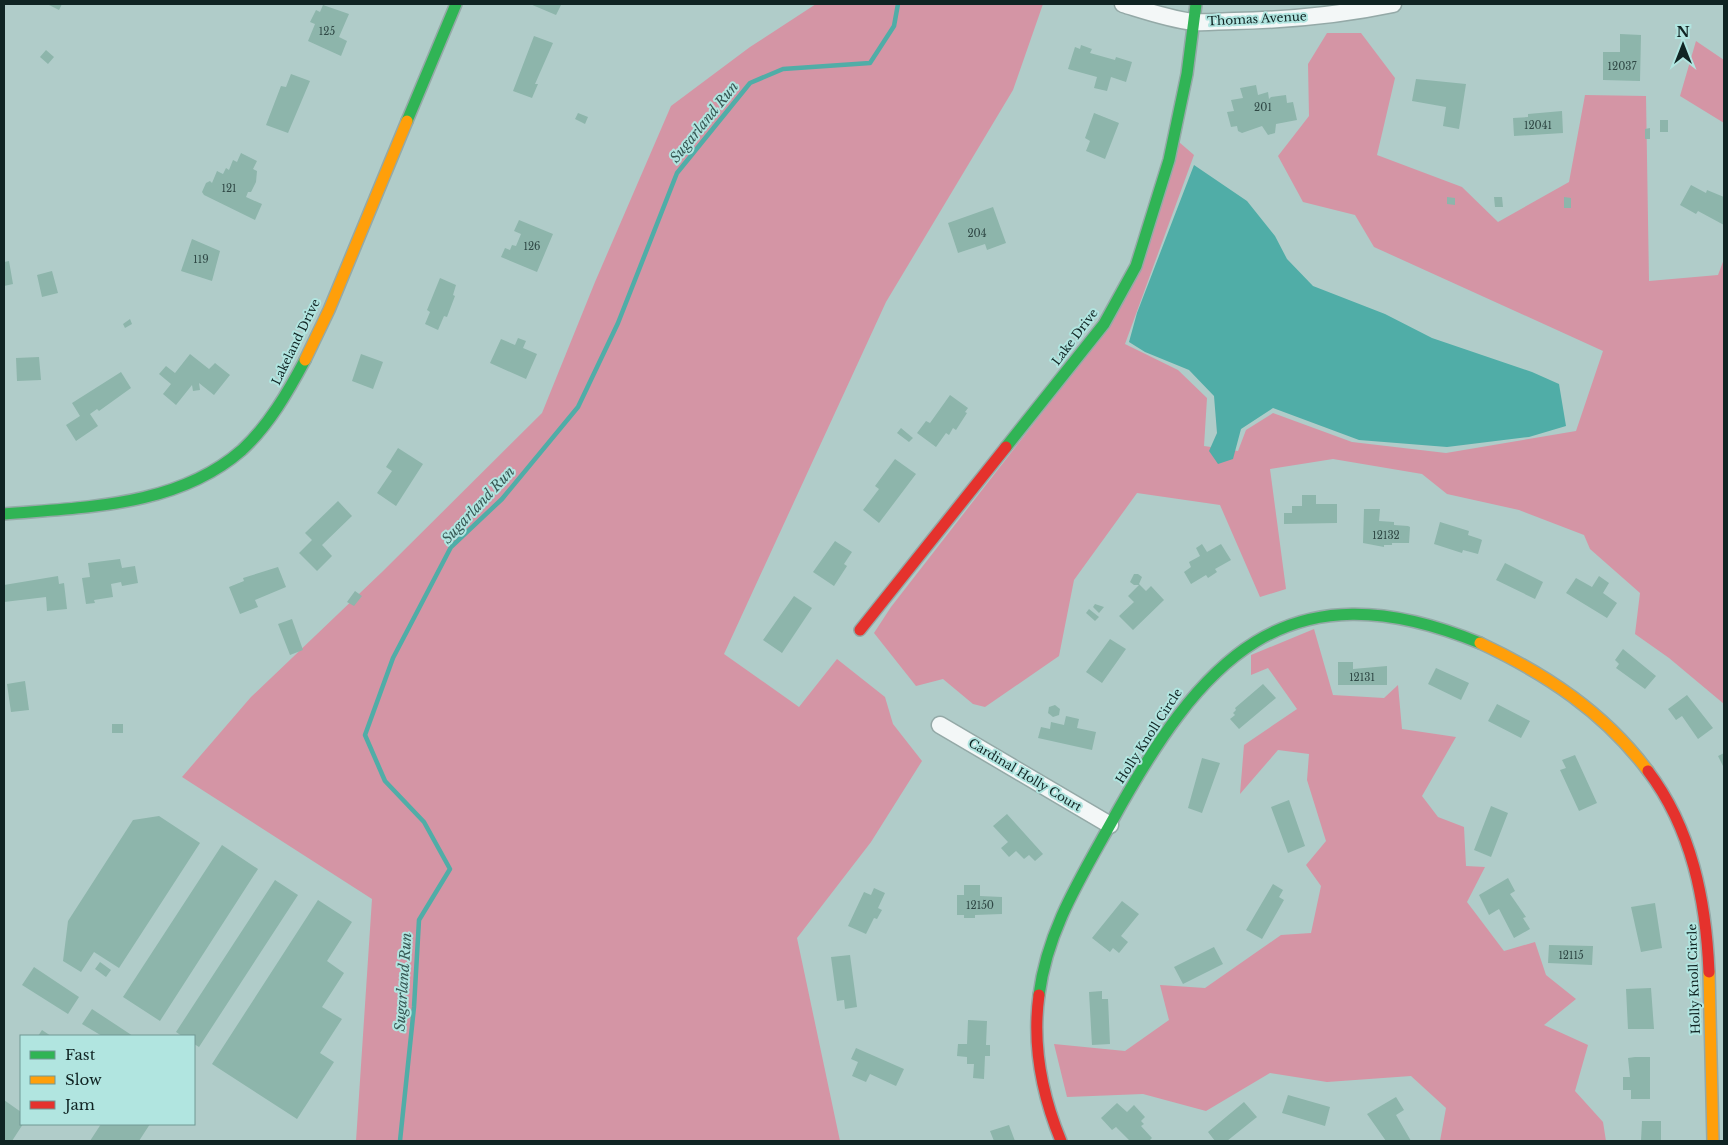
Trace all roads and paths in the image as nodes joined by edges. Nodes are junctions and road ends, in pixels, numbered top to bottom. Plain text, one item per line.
1 (456, 4) edge
2 (1123, 4) edge
3 (1196, 4) edge
4 (1393, 4) edge
5 (1193, 22) junction
6 (4, 514) edge
7 (860, 630) dead end
8 (940, 725) dead end
9 (1110, 825) junction
10 (1061, 1141) edge
11 (1713, 1141) edge

1 - 6 street, Lakeland Drive
2 - 5 street, Thomas Avenue
3 - 5 street, Lake Drive
4 - 5 street, Thomas Avenue
5 - 7 street, Lake Drive
8 - 9 street, Cardinal Holly Court
9 - 10 street, Holly Knoll Circle
9 - 11 street, Holly Knoll Circle

